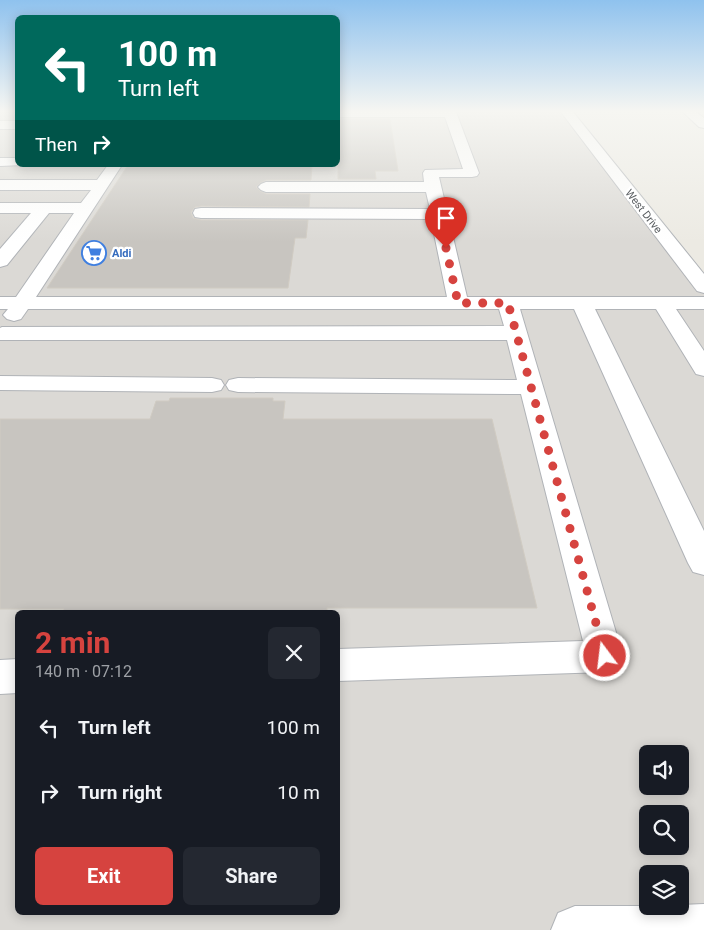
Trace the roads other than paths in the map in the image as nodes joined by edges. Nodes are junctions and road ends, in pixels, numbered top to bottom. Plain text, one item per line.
1 (466, 155) edge
2 (601, 155) edge
3 (0, 162) edge
4 (15, 162) edge
5 (114, 167) edge
6 (0, 185) edge
7 (102, 185) junction
8 (266, 187) dead end
9 (433, 187) junction
10 (0, 208) edge
11 (44, 208) junction
12 (86, 208) junction
13 (201, 213) dead end
14 (440, 221) junction
15 (307, 229) dead end
16 (0, 261) edge
17 (704, 287) edge
18 (0, 303) edge
19 (23, 303) junction
20 (458, 303) junction
21 (508, 303) junction
22 (582, 303) junction
23 (662, 303) junction
24 (704, 303) edge
25 (516, 333) junction
26 (1, 335) edge
27 (704, 369) edge
28 (0, 383) edge
29 (212, 385) dead end
30 (238, 386) dead end
31 (531, 387) junction
32 (704, 563) edge
33 (340, 665) edge
34 (15, 676) edge
35 (0, 677) edge
36 (704, 928) edge
37 (575, 930) edge

1 - 9 street
2 - 17 street, West Drive
3 - 4 street
5 - 7 street
6 - 7 street
7 - 12 street
8 - 9 street
9 - 14 street
10 - 11 street
11 - 12 street
11 - 16 street
12 - 19 street
13 - 14 street
14 - 15 street
14 - 20 street
18 - 19 street
19 - 20 street
19 - 26 street
20 - 21 street
21 - 22 street
21 - 25 street
22 - 23 street
22 - 32 street
23 - 24 street
23 - 27 street
25 - 26 street
25 - 31 street
28 - 29 street
30 - 31 street
31 - 33 street
34 - 35 street
36 - 37 street

